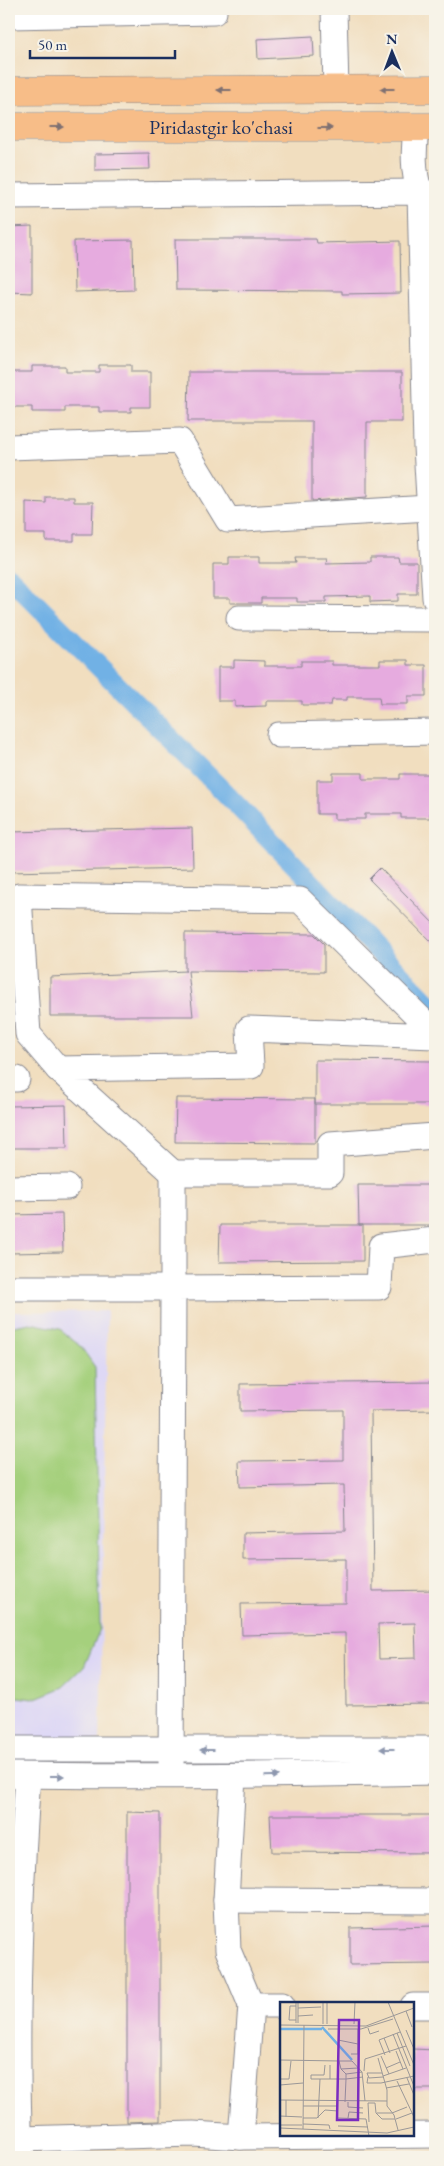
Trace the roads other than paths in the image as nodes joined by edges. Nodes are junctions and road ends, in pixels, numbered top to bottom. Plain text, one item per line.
1 (334, 9) edge
2 (214, 12) dead end
3 (9, 16) edge
4 (336, 89) junction
5 (435, 89) edge
6 (9, 91) edge
7 (9, 127) edge
8 (426, 127) edge
9 (428, 193) edge
10 (9, 196) edge
11 (9, 447) edge
12 (429, 508) junction
13 (435, 598) edge
14 (239, 618) dead end
15 (435, 619) edge
16 (435, 732) edge
17 (279, 735) dead end
18 (14, 896) edge
19 (435, 1034) edge
20 (58, 1069) junction
21 (435, 1136) edge
22 (172, 1174) junction
23 (67, 1187) dead end
24 (9, 1188) edge
25 (435, 1240) edge
26 (9, 1288) edge
27 (173, 1288) junction
28 (9, 1749) edge
29 (435, 1749) edge
30 (171, 1750) junction
31 (435, 1772) edge
32 (171, 1775) junction
33 (18, 1776) edge
34 (233, 1777) junction
35 (15, 1872) edge
36 (226, 1900) junction
37 (435, 1901) edge
38 (14, 1970) edge
39 (251, 2005) junction
40 (280, 2005) edge
41 (414, 2006) edge
42 (435, 2006) edge
43 (414, 2135) edge
44 (435, 2135) edge
45 (241, 2136) junction
46 (280, 2136) edge
47 (20, 2148) edge

1 - 4 lane
2 - 3 lane
5 -> 4 main road, Piridastgir ko'chasi
4 -> 6 main road, Piridastgir ko'chasi
7 -> 8 main road, Piridastgir ko'chasi
8 - 9 lane
9 - 10 lane
9 - 12 lane
11 - 12 lane
12 - 13 lane
14 - 15 lane
16 - 17 lane
18 - 19 lane
18 - 20 lane
19 - 20 lane
20 - 22 lane
21 - 22 lane
22 - 27 lane
23 - 24 lane
25 - 27 lane
26 - 27 lane
27 - 30 lane
28 - 30 lane
29 -> 30 lane
30 - 32 lane
34 -> 31 lane
33 -> 32 lane
32 - 34 lane
33 - 35 lane
34 - 36 lane
35 - 38 lane
36 - 37 lane
36 - 39 lane
38 - 47 lane
39 - 40 lane
39 - 45 lane
41 - 42 lane
43 - 44 lane
45 - 46 lane
45 - 47 lane

